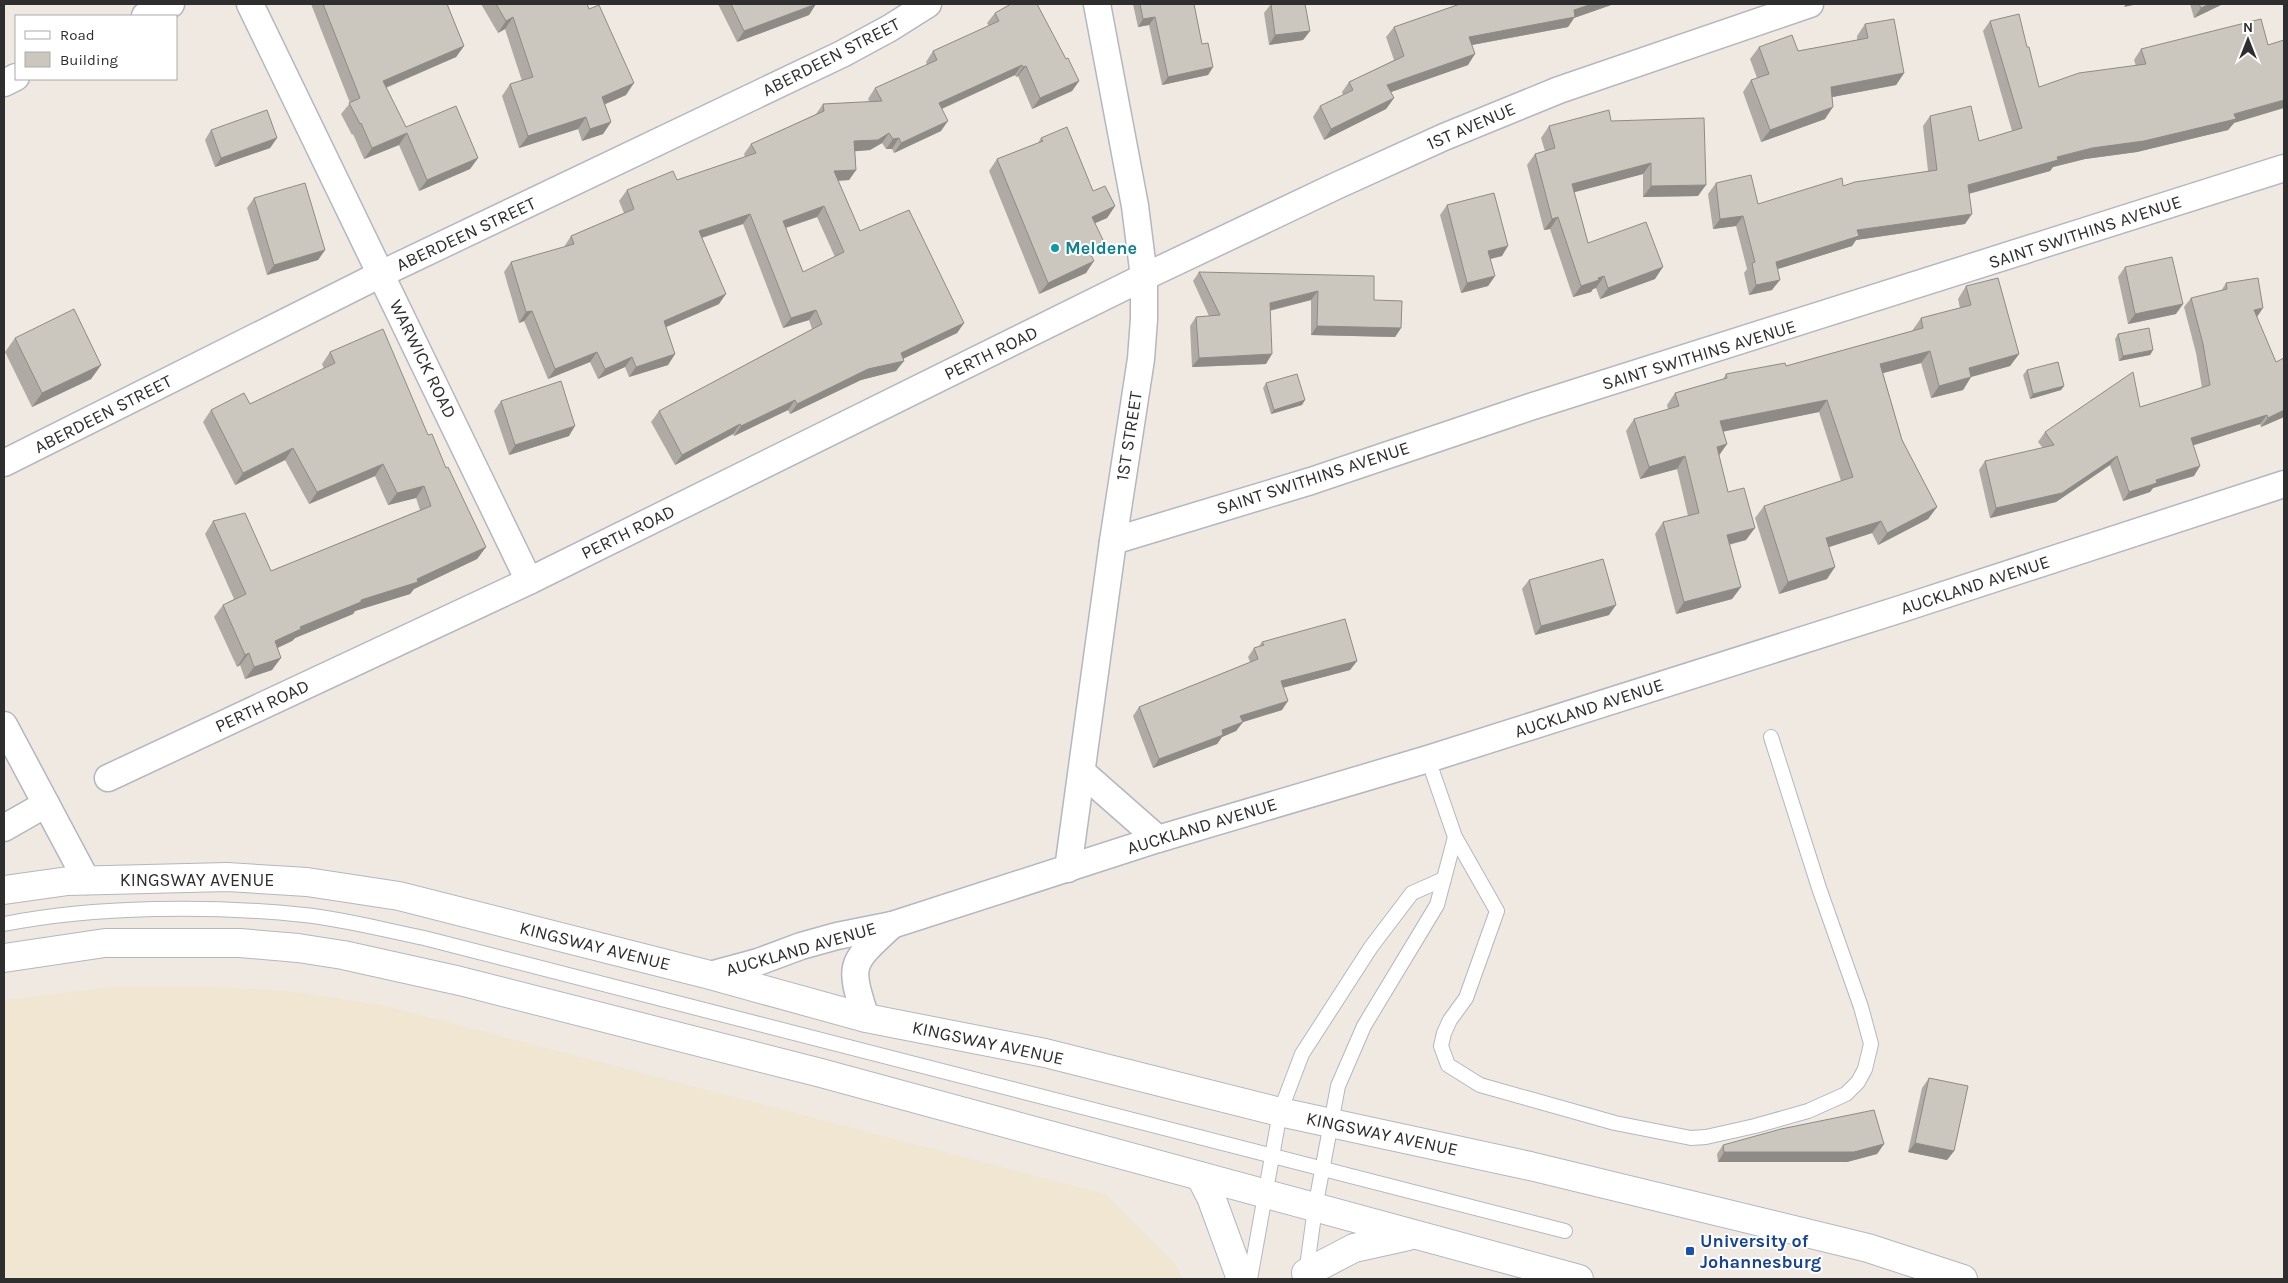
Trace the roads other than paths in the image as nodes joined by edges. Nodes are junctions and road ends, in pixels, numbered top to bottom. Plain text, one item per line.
1 (171, 4) edge
2 (250, 4) edge
3 (928, 4) edge
4 (1097, 4) edge
5 (1810, 4) edge
6 (147, 15) edge
7 (2284, 168) edge
8 (382, 274) junction
9 (1144, 277) junction
10 (4, 463) edge
11 (2284, 484) edge
12 (1113, 541) junction
13 (529, 581) junction
14 (4, 725) edge
15 (1771, 737) dead end
16 (1428, 759) junction
17 (1083, 773) junction
18 (108, 778) dead end
19 (46, 804) junction
20 (4, 828) edge
21 (1455, 837) junction
22 (1158, 839) junction
23 (1068, 869) junction
24 (1444, 879) junction
25 (88, 881) junction
26 (4, 890) edge
27 (4, 924) edge
28 (892, 925) junction
29 (4, 958) edge
30 (710, 975) junction
31 (866, 1018) junction
32 (1280, 1112) junction
33 (1331, 1124) junction
34 (1272, 1154) junction
35 (1323, 1168) junction
36 (1200, 1176) junction
37 (1267, 1195) junction
38 (1315, 1208) junction
39 (1564, 1231) dead end
40 (1412, 1235) junction
41 (1306, 1276) edge
42 (1241, 1279) edge
43 (1250, 1279) edge
44 (1579, 1279) edge
45 (1963, 1279) edge

1 - 6 street
2 - 8 street, WARWICK ROAD
3 - 8 street, ABERDEEN STREET
4 - 9 street, 1ST STREET
5 - 9 street, 1ST AVENUE
7 - 12 street, SAINT SWITHINS AVENUE
8 - 10 street, ABERDEEN STREET
8 - 13 street, WARWICK ROAD
9 - 12 street, 1ST STREET
9 - 13 street, PERTH ROAD
11 - 16 street, AUCKLAND AVENUE
12 - 17 street, 1ST STREET
13 - 18 street, PERTH ROAD
14 - 19 street
15 - 21 lane
16 - 21 lane
16 - 22 street, AUCKLAND AVENUE
17 - 22 street
17 - 23 street, 1ST STREET
19 - 20 street
19 - 25 street
21 - 24 lane
22 - 23 street, AUCKLAND AVENUE
23 - 28 street, AUCKLAND AVENUE
24 - 32 lane
24 - 33 lane
25 - 26 main road, KINGSWAY AVENUE
25 - 30 main road, KINGSWAY AVENUE
27 - 34 lane
28 - 30 street, AUCKLAND AVENUE
28 - 31 street, AUCKLAND AVENUE
29 - 36 main road
30 - 31 main road, KINGSWAY AVENUE
31 - 32 main road, KINGSWAY AVENUE
32 - 33 main road, KINGSWAY AVENUE
32 - 34 lane
33 - 35 lane
33 - 45 main road, KINGSWAY AVENUE
34 - 35 lane
34 - 37 lane
35 - 38 lane
35 - 39 lane
36 - 37 main road
36 - 42 main road
37 - 38 main road
37 - 43 lane
38 - 40 main road
38 - 41 lane
40 - 41 main road
40 - 44 main road

